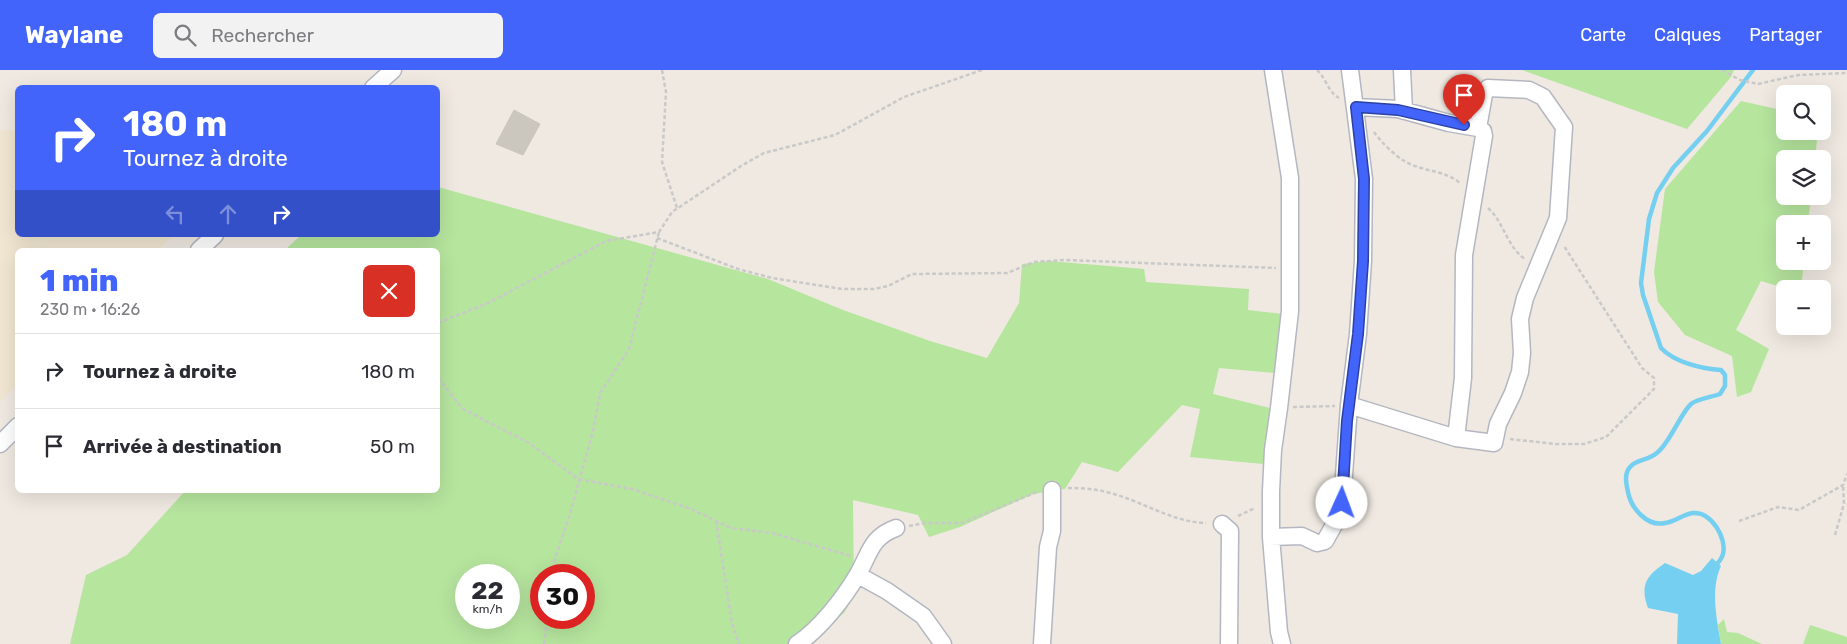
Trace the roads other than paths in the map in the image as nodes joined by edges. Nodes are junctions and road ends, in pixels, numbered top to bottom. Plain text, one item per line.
1 (393, 70) edge
2 (1272, 70) edge
3 (1350, 70) edge
4 (1402, 70) edge
5 (376, 85) edge
6 (1356, 107) junction
7 (1404, 111) junction
8 (1478, 128) junction
9 (213, 237) edge
10 (201, 248) edge
11 (1349, 405) junction
12 (15, 429) edge
13 (1456, 438) junction
14 (0, 444) edge
15 (1052, 490) road end
16 (1222, 524) road end
17 (896, 528) road end
18 (1271, 537) junction
19 (861, 567) junction
20 (797, 644) edge
21 (943, 644) edge
22 (1042, 644) edge
23 (1229, 644) edge
24 (1282, 644) edge

1 - 5 street
2 - 18 street
3 - 6 street
4 - 7 street
6 - 7 street
6 - 11 street
7 - 8 street
8 - 13 street
8 - 13 street
9 - 10 street
11 - 13 street
11 - 18 street
12 - 14 street
15 - 22 street
16 - 23 street
17 - 19 street
18 - 24 street
19 - 20 street
19 - 21 street

